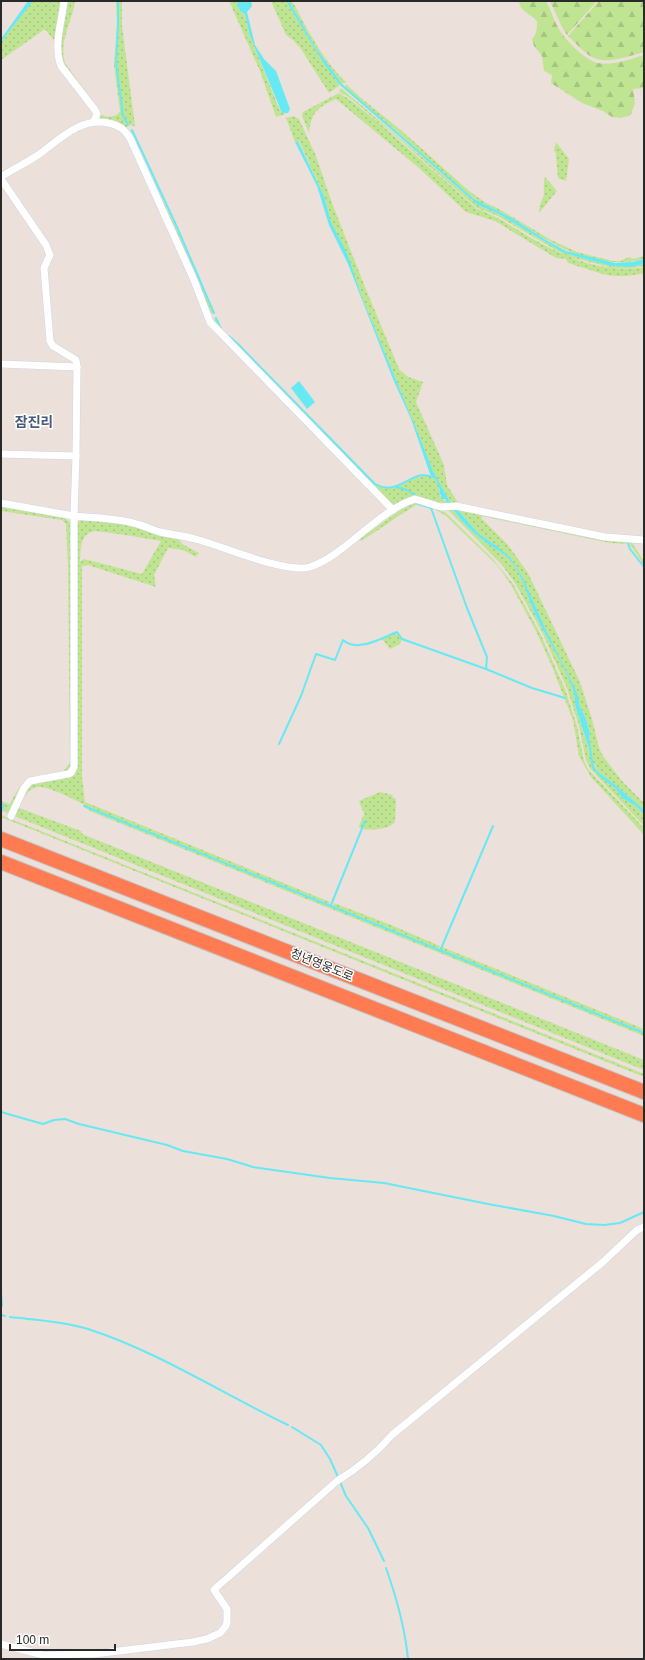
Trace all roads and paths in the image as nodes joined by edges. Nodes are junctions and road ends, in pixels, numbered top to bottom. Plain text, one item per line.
1 (64, 1) edge
2 (94, 121) junction
3 (1, 178) edge
4 (1, 364) edge
5 (77, 367) junction
6 (1, 454) edge
7 (76, 456) junction
8 (1, 503) edge
9 (393, 510) junction
10 (74, 516) junction
11 (644, 540) edge
12 (10, 816) dead end
13 (1, 838) edge
14 (1, 862) edge
15 (644, 1092) edge
16 (644, 1115) edge
17 (644, 1227) edge
18 (1, 1644) edge

1 - 2 street
2 - 3 street
2 - 9 street
3 - 5 street
4 - 5 street
5 - 7 street
6 - 7 street
7 - 10 street
8 - 10 street
9 - 10 street
9 - 11 street
10 - 12 street
13 - 15 highway, 청년영웅도로
14 - 16 highway, 청년영웅도로
17 - 18 street

